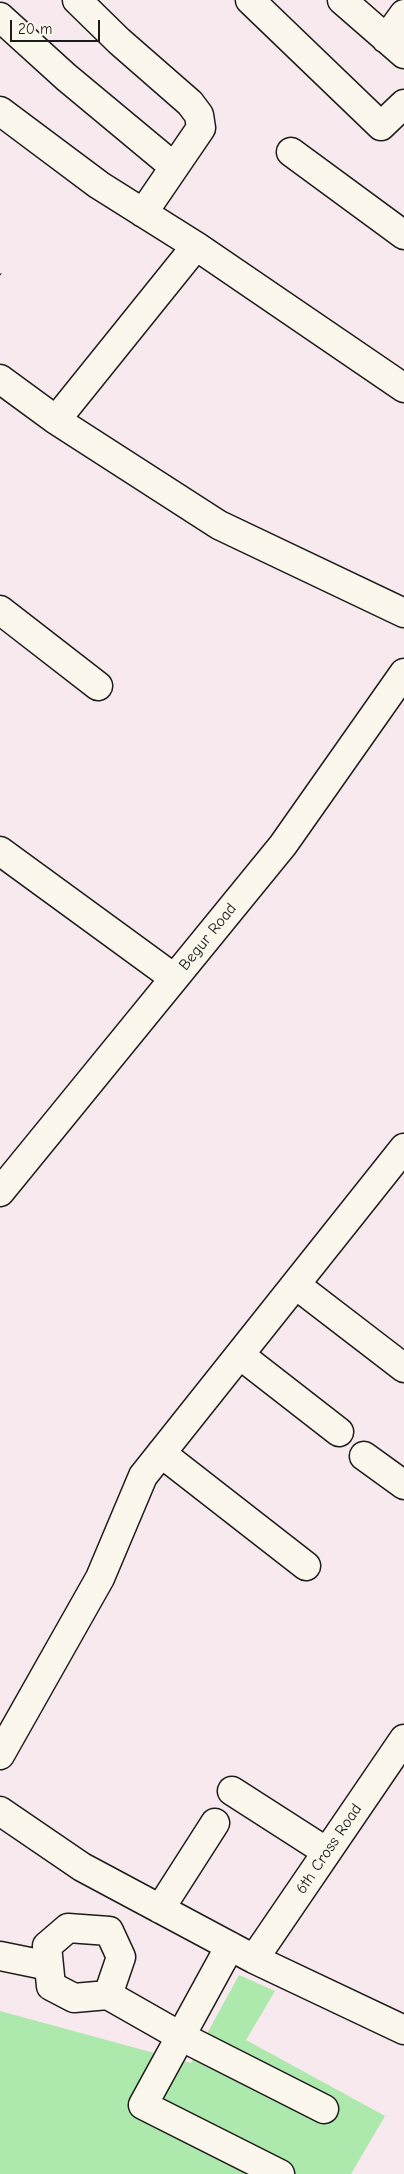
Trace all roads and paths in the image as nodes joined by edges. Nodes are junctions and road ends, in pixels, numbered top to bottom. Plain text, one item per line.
1 (77, 0) edge
2 (250, 0) edge
3 (342, 0) edge
4 (404, 14) edge
5 (0, 17) edge
6 (395, 46) edge
7 (404, 104) edge
8 (0, 111) edge
9 (292, 152) dead end
10 (173, 166) junction
11 (143, 213) junction
12 (404, 235) edge
13 (196, 246) junction
14 (0, 379) edge
15 (404, 388) edge
16 (56, 420) junction
17 (0, 610) edge
18 (404, 612) edge
19 (402, 681) edge
20 (98, 686) dead end
21 (0, 851) edge
22 (174, 978) junction
23 (404, 1148) edge
24 (0, 1192) edge
25 (296, 1285) junction
26 (240, 1355) junction
27 (404, 1368) edge
28 (339, 1432) dead end
29 (161, 1454) junction
30 (364, 1456) dead end
31 (404, 1484) edge
32 (306, 1566) dead end
33 (404, 1739) edge
34 (0, 1756) edge
35 (232, 1791) dead end
36 (0, 1811) edge
37 (215, 1823) dead end
38 (327, 1852) junction
39 (160, 1909) junction
40 (230, 1946) junction
41 (0, 1956) edge
42 (254, 1959) junction
43 (49, 1966) junction
44 (108, 1996) junction
45 (403, 2028) edge
46 (180, 2036) junction
47 (324, 2109) dead end
48 (280, 2174) edge

1 - 10 street
2 - 7 street
3 - 6 street
4 - 6 street
5 - 10 street
8 - 11 street
9 - 12 street
10 - 11 street
11 - 13 street
13 - 15 street
13 - 16 street
14 - 16 street
16 - 18 street
17 - 20 street
19 - 22 street, Begur Road
21 - 22 street
22 - 24 street, Begur Road
23 - 25 street
25 - 26 street
25 - 27 street
26 - 28 street
26 - 29 street
29 - 32 street
29 - 34 street
30 - 31 street
33 - 38 street, 6th Cross Road
35 - 38 street
36 - 39 street
37 - 39 street
38 - 42 street, 6th Cross Road
39 - 40 street
40 - 42 street
40 - 46 street
41 - 43 street
42 - 45 street
43 - 44 street
43 - 44 street
44 - 46 street
46 - 47 street
46 - 48 street

